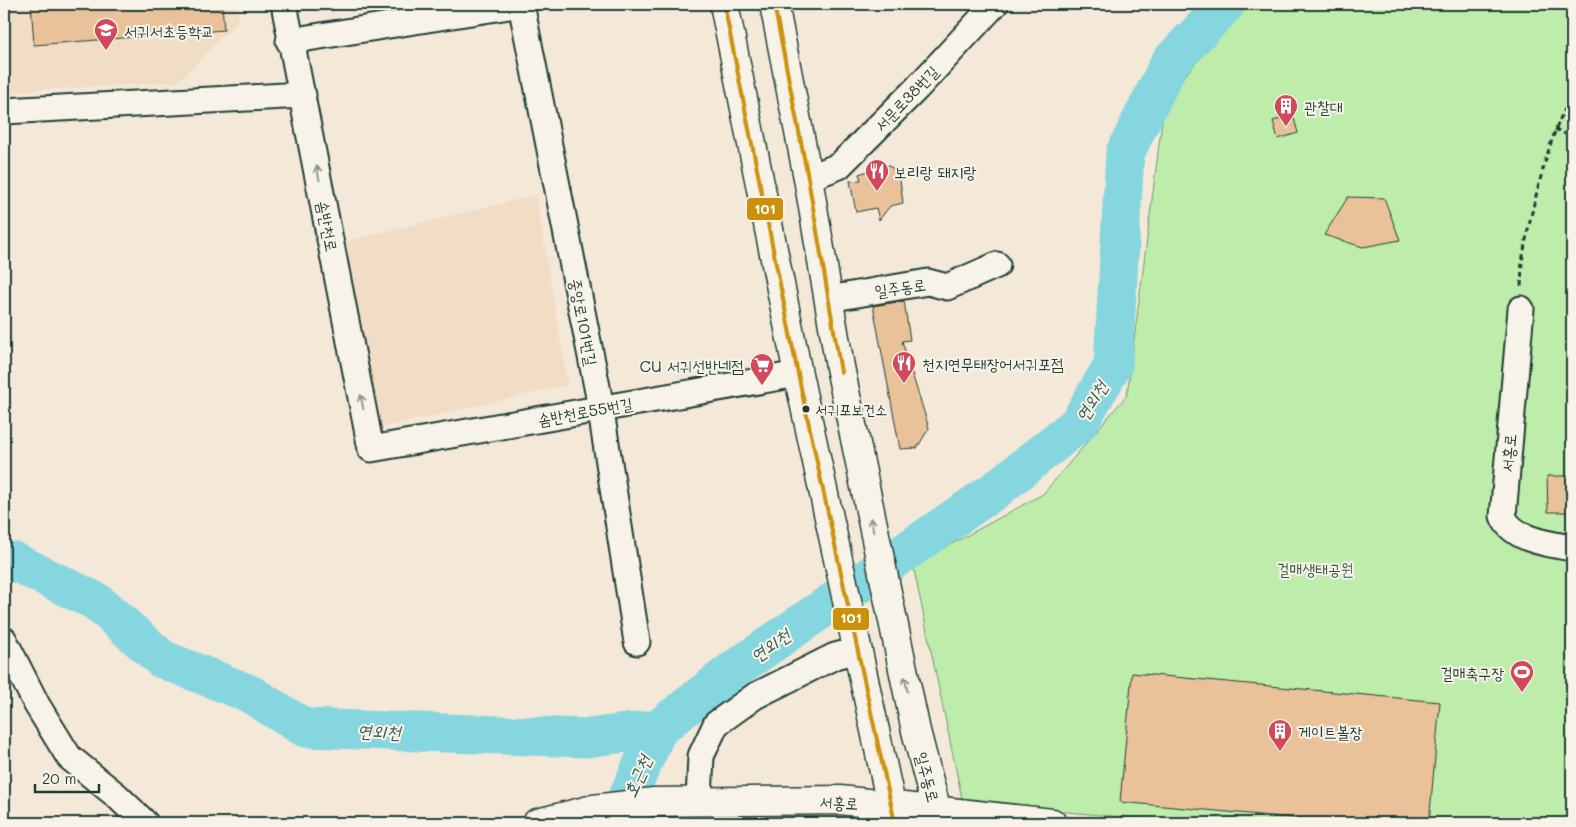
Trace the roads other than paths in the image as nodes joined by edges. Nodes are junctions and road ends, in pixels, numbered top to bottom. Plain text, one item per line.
1 (284, 4) edge
2 (521, 4) edge
3 (724, 4) edge
4 (774, 4) edge
5 (995, 4) edge
6 (290, 41) junction
7 (302, 96) junction
8 (4, 111) edge
9 (808, 178) junction
10 (998, 265) dead end
11 (828, 299) junction
12 (1521, 309) road end
13 (798, 374) junction
14 (600, 409) junction
15 (371, 449) joint
16 (1572, 548) edge
17 (4, 640) edge
18 (637, 642) dead end
19 (858, 650) junction
20 (699, 802) junction
21 (892, 817) edge
22 (939, 818) edge
23 (541, 822) edge
24 (145, 823) edge
25 (1052, 823) edge

1 - 6 street, 솜반천로
2 - 6 street
2 - 14 street, 중앙로101번길
3 - 13 main road
4 - 9 main road
5 - 9 street, 서문로38번길
6 - 7 street, 솜반천로
7 - 8 street
15 -> 7 street, 솜반천로
9 - 11 main road
10 - 11 street, 일주동로
22 -> 11 main road, 일주동로
12 - 16 street, 서홍로
13 - 14 street, 솜반천로55번길
13 - 19 main road
14 - 15 street, 솜반천로55번길
14 - 18 street, 중앙로101번길
17 - 24 street
19 - 20 street
19 - 21 main road
20 - 21 main road, 서홍로
20 - 23 main road, 서홍로
21 - 22 main road, 서홍로
22 - 25 main road, 서홍로

